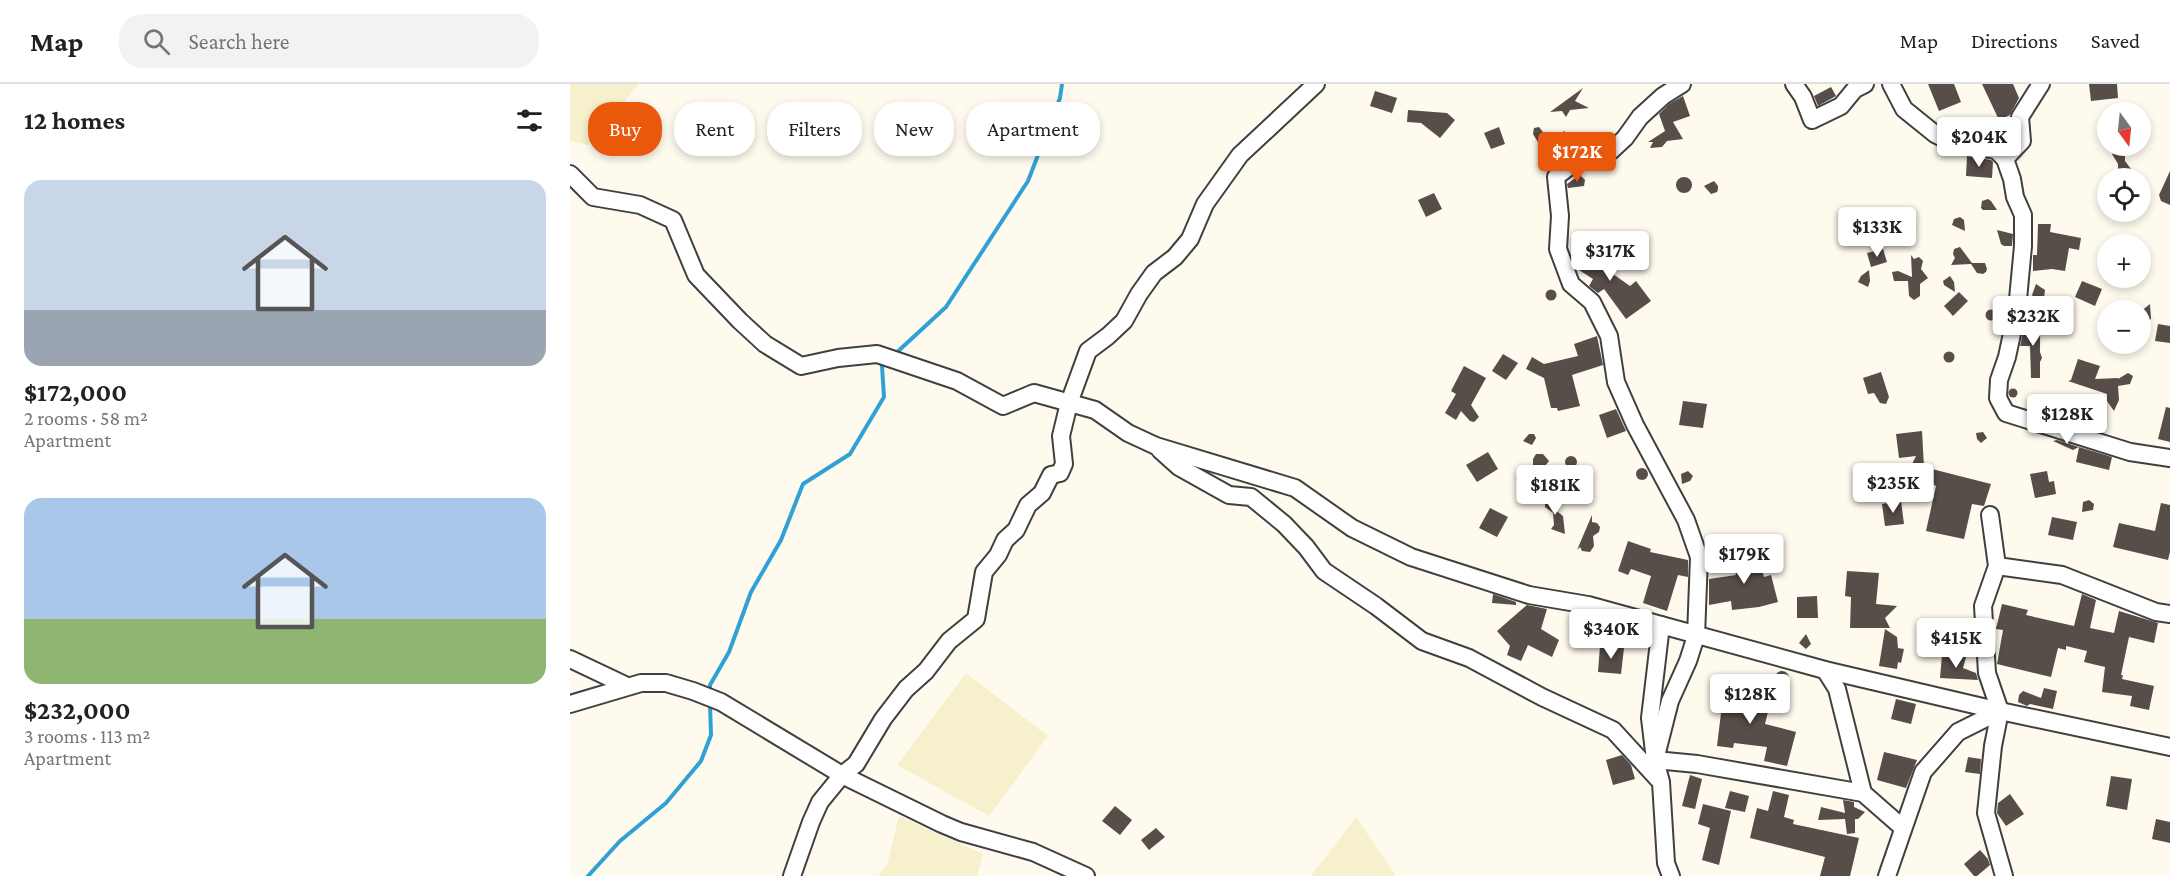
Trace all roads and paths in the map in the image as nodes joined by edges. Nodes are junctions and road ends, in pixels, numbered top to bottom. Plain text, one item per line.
1 (1316, 84) edge
2 (1682, 84) edge
3 (1794, 84) edge
4 (1865, 84) edge
5 (1891, 84) edge
6 (2041, 84) edge
7 (2005, 159) junction
8 (570, 174) edge
9 (1069, 403) junction
10 (1156, 446) junction
11 (2170, 458) edge
12 (1990, 515) dead end
13 (1997, 566) junction
14 (2170, 614) edge
15 (1661, 625) junction
16 (1696, 636) junction
17 (570, 659) edge
18 (1825, 670) junction
19 (627, 686) junction
20 (570, 704) edge
21 (2000, 711) junction
22 (2170, 747) edge
23 (1655, 760) junction
24 (842, 775) junction
25 (1660, 782) junction
26 (1863, 793) junction
27 (1903, 828) junction
28 (1667, 872) edge
29 (792, 876) edge
30 (1086, 876) edge
31 (1887, 876) edge
32 (2004, 876) edge

1 - 9 street
2 - 16 street
3 - 4 street
5 - 7 street
6 - 7 street
7 - 11 street
8 - 9 street
9 - 10 street
9 - 24 street
10 - 15 street
10 - 25 street
12 - 13 street
13 - 14 street
13 - 21 street
15 - 16 street
15 - 23 street
16 - 18 street
16 - 23 street
17 - 19 street
18 - 21 street
18 - 26 street
19 - 20 street
19 - 24 street
21 - 22 street
21 - 27 street
21 - 32 street
23 - 25 street
23 - 26 street
24 - 29 street
24 - 30 street
25 - 28 street
26 - 27 street
27 - 31 street

